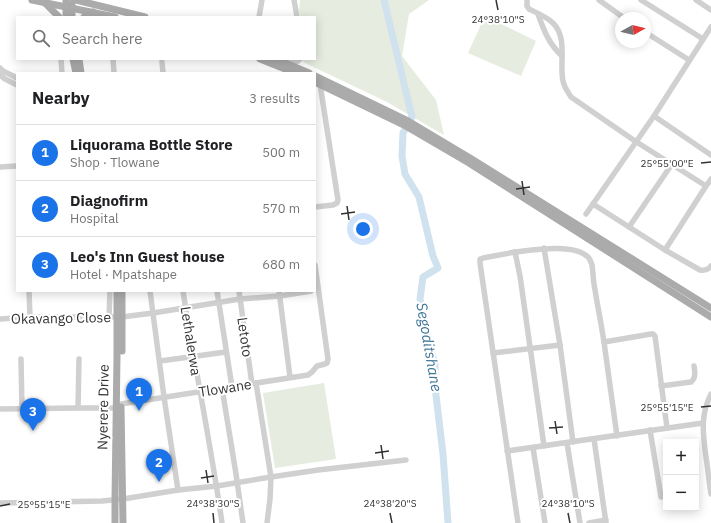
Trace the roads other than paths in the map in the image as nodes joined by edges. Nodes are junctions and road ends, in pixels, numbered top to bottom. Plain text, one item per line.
1 (32, 0) edge
2 (72, 0) edge
3 (76, 0) edge
4 (86, 0) edge
5 (262, 0) edge
6 (294, 0) edge
7 (527, 0) edge
8 (599, 0) edge
9 (641, 0) edge
10 (696, 0) edge
11 (45, 3) junction
12 (93, 4) junction
13 (68, 5) edge
14 (711, 10) edge
15 (93, 12) junction
16 (616, 12) edge
17 (538, 14) junction
18 (58, 16) edge
19 (66, 16) edge
20 (72, 16) edge
21 (86, 16) edge
22 (111, 16) edge
23 (141, 16) edge
24 (259, 16) edge
25 (297, 16) edge
26 (711, 27) edge
27 (651, 36) edge
28 (703, 39) junction
29 (562, 56) junction
30 (61, 60) edge
31 (73, 60) edge
32 (79, 60) edge
33 (112, 60) edge
34 (262, 60) edge
35 (279, 60) edge
36 (299, 60) edge
37 (689, 60) junction
38 (162, 62) dead end
39 (287, 63) junction
40 (0, 68) edge
41 (62, 72) edge
42 (76, 72) edge
43 (81, 72) edge
44 (114, 72) edge
45 (163, 72) edge
46 (292, 72) edge
47 (307, 72) edge
48 (0, 75) edge
49 (316, 77) edge
50 (16, 78) edge
51 (318, 83) edge
52 (16, 84) edge
53 (654, 116) junction
54 (406, 123) junction
55 (435, 140) junction
56 (636, 141) junction
57 (711, 155) edge
58 (672, 164) junction
59 (16, 166) edge
60 (0, 167) edge
61 (711, 179) edge
62 (706, 186) junction
63 (593, 204) junction
64 (316, 207) edge
65 (586, 214) dead end
66 (629, 227) junction
67 (544, 248) junction
68 (665, 250) junction
69 (515, 252) junction
70 (711, 266) edge
71 (316, 278) edge
72 (317, 290) edge
73 (29, 292) edge
74 (110, 292) edge
75 (116, 292) edge
76 (122, 292) edge
77 (150, 292) edge
78 (183, 292) edge
79 (217, 292) edge
80 (239, 292) edge
81 (296, 292) edge
82 (280, 293) edge
83 (240, 299) junction
84 (219, 302) junction
85 (186, 307) junction
86 (711, 308) edge
87 (153, 313) junction
88 (30, 317) junction
89 (109, 317) junction
90 (119, 317) junction
91 (711, 317) edge
92 (0, 318) edge
93 (604, 342) junction
94 (560, 345) junction
95 (530, 349) junction
96 (226, 352) junction
97 (493, 353) junction
98 (194, 356) junction
99 (21, 359) dead end
100 (79, 359) dead end
101 (160, 361) junction
102 (694, 366) dead end
103 (290, 377) junction
104 (254, 383) junction
105 (661, 386) junction
106 (232, 387) junction
107 (222, 388) junction
108 (200, 392) junction
109 (711, 394) edge
110 (164, 397) junction
111 (709, 403) edge
112 (119, 406) junction
113 (78, 408) junction
114 (0, 409) edge
115 (22, 409) junction
116 (703, 423) junction
117 (666, 428) junction
118 (650, 430) junction
119 (618, 436) junction
120 (594, 439) junction
121 (570, 442) junction
122 (544, 446) junction
123 (533, 448) junction
124 (507, 451) junction
125 (406, 460) dead end
126 (271, 477) junction
127 (237, 482) junction
128 (217, 486) junction
129 (178, 490) junction
130 (711, 493) edge
131 (661, 497) dead end
132 (114, 499) junction
133 (123, 499) junction
134 (0, 503) edge
135 (606, 522) edge
136 (115, 523) edge
137 (123, 523) edge
138 (222, 523) edge
139 (242, 523) edge
140 (267, 523) edge
141 (518, 523) edge
142 (545, 523) edge
143 (580, 523) edge
144 (589, 523) edge

1 - 11 main road
2 - 13 main road
3 - 12 main road
4 - 12 main road
5 - 24 street
6 - 25 street
7 - 17 street
8 - 16 street
9 - 28 street
10 - 14 street
11 - 13 main road
11 - 18 main road
12 - 23 main road
13 - 15 main road
13 - 19 main road
13 - 20 main road
15 - 21 main road
15 - 22 main road
17 - 29 street
17 - 29 street
26 - 28 street
27 - 37 street
28 - 37 street
29 - 56 street
30 - 41 street
31 - 42 main road
32 - 43 main road
33 - 44 street
34 - 46 main road
35 - 39 main road
36 - 39 street
37 - 53 street
38 - 45 street
39 - 47 main road
40 - 50 street
48 - 52 street
49 - 54 main road
51 - 54 main road
51 - 64 street
53 - 56 street
53 - 57 street
54 - 55 main road
55 - 86 main road
55 - 91 main road
56 - 58 street
56 - 63 street
58 - 62 street
58 - 66 street
59 - 60 street
61 - 62 street
62 - 68 street
63 - 65 street
63 - 66 street
66 - 68 street
67 - 69 street
67 - 93 street
67 - 94 street
68 - 70 street
69 - 95 street
69 - 97 street
71 - 72 street
72 - 103 street, Tlowane
73 - 88 street
74 - 89 street
75 - 90 main road, Nyerere Drive
76 - 90 main road, Nyerere Drive
77 - 87 street
78 - 85 street, Lethalerwa
79 - 84 street
80 - 83 street, Letoto
81 - 82 street, Okavango Close
82 - 83 street, Okavango Close
82 - 103 street
83 - 84 street, Okavango Close
83 - 104 street, Letoto
84 - 85 street, Okavango Close
84 - 96 street
85 - 87 street, Okavango Close
85 - 98 street, Lethalerwa
87 - 90 street, Okavango Close
87 - 101 street
88 - 89 street, Okavango Close
88 - 92 street, Okavango Close
89 - 90 street, Okavango Close
90 - 112 main road, Nyerere Drive
93 - 105 street
93 - 119 street
94 - 95 street
94 - 121 street
95 - 97 street
95 - 122 street
96 - 98 street
96 - 106 street
97 - 124 street
98 - 101 street
98 - 108 street, Lethalerwa
99 - 115 street
100 - 113 street
101 - 110 street
102 - 105 street
103 - 104 street, Tlowane
104 - 106 street, Tlowane
104 - 126 street, Letoto
105 - 117 street
106 - 107 street, Tlowane
107 - 108 street, Tlowane
107 - 127 street
108 - 110 street, Tlowane
108 - 128 street, Lethalerwa
109 - 111 street
110 - 112 street, Tlowane
110 - 129 street
111 - 116 street
112 - 113 street, Tlowane
112 - 132 main road, Nyerere Drive
112 - 133 main road, Nyerere Drive
113 - 115 street, Tlowane
114 - 115 street, Tlowane
116 - 117 street
116 - 130 street
117 - 118 street
118 - 119 street
118 - 131 street
119 - 120 street
120 - 121 street
120 - 135 street
121 - 122 street
121 - 143 street
122 - 123 street
123 - 124 street
123 - 142 street
124 - 141 street
125 - 126 street
126 - 127 street
126 - 140 street, Letoto
127 - 128 street
127 - 139 street
128 - 129 street
128 - 138 street, Lethalerwa
129 - 133 street
132 - 133 street
132 - 134 street
132 - 136 main road, Nyerere Drive
133 - 137 main road, Nyerere Drive
135 - 144 street

